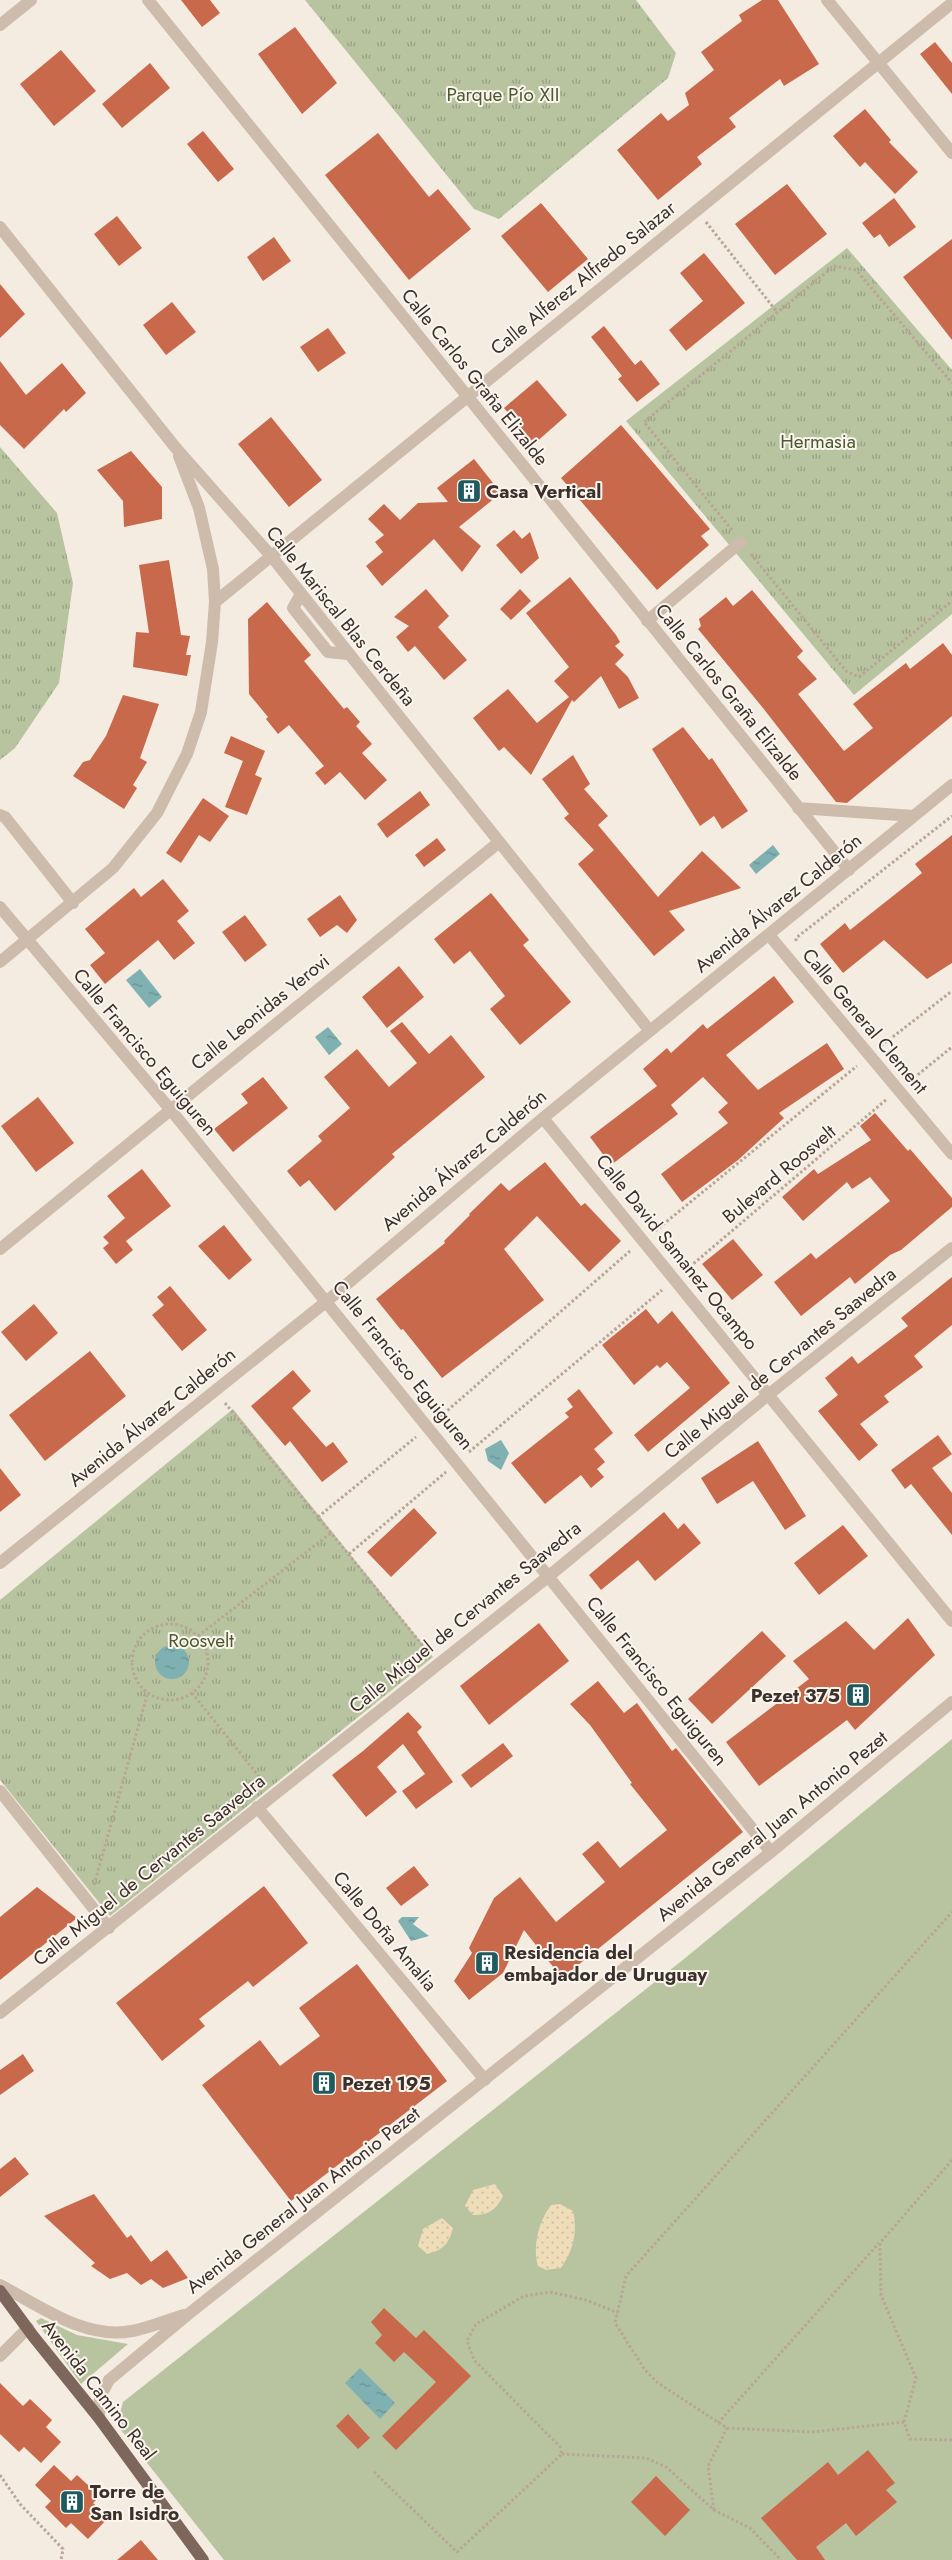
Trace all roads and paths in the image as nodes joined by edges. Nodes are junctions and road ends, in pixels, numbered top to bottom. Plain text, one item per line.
1 (31, 0) edge
2 (148, 0) edge
3 (827, 0) edge
4 (952, 3) edge
5 (0, 25) edge
6 (879, 63) junction
7 (952, 153) edge
8 (696, 210) junction
9 (0, 227) edge
10 (777, 312) junction
11 (952, 383) edge
12 (467, 396) junction
13 (175, 447) junction
14 (741, 542) junction
15 (272, 557) junction
16 (952, 601) edge
17 (215, 602) junction
18 (647, 621) junction
19 (952, 785) edge
20 (798, 808) junction
21 (0, 815) edge
22 (914, 816) junction
23 (952, 816) edge
24 (498, 844) junction
25 (849, 870) junction
26 (73, 903) junction
27 (0, 907) edge
28 (769, 934) junction
29 (26, 941) junction
30 (796, 942) dead end
31 (0, 962) edge
32 (952, 991) edge
33 (650, 1032) junction
34 (881, 1046) dead end
35 (952, 1047) edge
36 (860, 1063) dead end
37 (909, 1081) dead end
38 (890, 1097) dead end
39 (170, 1109) junction
40 (543, 1118) junction
41 (952, 1154) edge
42 (655, 1232) dead end
43 (636, 1247) dead end
44 (952, 1248) edge
45 (0, 1249) edge
46 (686, 1271) dead end
47 (667, 1286) dead end
48 (326, 1301) junction
49 (215, 1391) junction
50 (768, 1395) junction
51 (440, 1417) dead end
52 (418, 1435) dead end
53 (469, 1452) dead end
54 (448, 1470) dead end
55 (318, 1517) junction
56 (331, 1533) junction
57 (349, 1554) junction
58 (0, 1563) edge
59 (549, 1576) junction
60 (952, 1621) edge
61 (198, 1636) junction
62 (431, 1656) dead end
63 (148, 1692) junction
64 (192, 1692) junction
65 (952, 1702) edge
66 (0, 1791) edge
67 (273, 1794) junction
68 (257, 1807) junction
69 (771, 1852) junction
70 (93, 1887) dead end
71 (952, 1912) edge
72 (109, 1928) junction
73 (0, 2012) edge
74 (486, 2080) junction
75 (952, 2160) edge
76 (880, 2243) junction
77 (0, 2285) edge
78 (0, 2291) edge
79 (191, 2312) junction
80 (618, 2313) junction
81 (28, 2328) junction
82 (0, 2356) edge
83 (99, 2418) junction
84 (904, 2422) junction
85 (718, 2424) junction
86 (727, 2428) junction
87 (952, 2440) edge
88 (562, 2454) junction
89 (374, 2472) dead end
90 (0, 2475) edge
91 (714, 2510) junction
92 (61, 2560) edge
93 (203, 2560) edge
94 (781, 2560) edge

1 - 5 street
2 - 12 street, Calle Carlos Graña Elizalde
3 - 6 street
4 - 6 street, Calle Alferez Alfredo Salazar
6 - 7 street
6 - 8 street, Calle Alferez Alfredo Salazar
8 - 10 path
8 - 12 street, Calle Alferez Alfredo Salazar
9 - 13 street, Calle Mariscal Blas Cerdeña
10 - 11 path
10 - 14 path
12 - 15 street, Calle Alferez Alfredo Salazar
12 - 18 street, Calle Carlos Graña Elizalde
13 - 15 street, Calle Mariscal Blas Cerdeña
13 - 17 street
14 - 16 path
14 - 18 street
15 - 17 street, Calle Alferez Alfredo Salazar
15 - 24 street, Calle Mariscal Blas Cerdeña
17 - 26 street
18 - 20 street, Calle Carlos Graña Elizalde
19 - 22 street, Avenida Álvarez Calderón
20 - 22 street
20 - 25 street, Calle Carlos Graña Elizalde
21 - 26 street
22 - 25 street, Avenida Álvarez Calderón
23 - 30 path
24 - 33 street, Calle Mariscal Blas Cerdeña
24 - 39 street, Calle Leonidas Yerovi
25 - 28 street, Avenida Álvarez Calderón
26 - 29 street
27 - 29 street, Calle Francisco Eguiguren
28 - 33 street, Avenida Álvarez Calderón
28 - 41 street, Calle General Clement
29 - 31 street
29 - 39 street, Calle Francisco Eguiguren
32 - 34 path
33 - 40 street, Avenida Álvarez Calderón
35 - 37 path
36 - 42 path, Bulevard Roosvelt
38 - 46 path, Bulevard Roosvelt
39 - 45 street, Calle Leonidas Yerovi
39 - 48 street, Calle Francisco Eguiguren
40 - 48 street, Avenida Álvarez Calderón
40 - 50 street, Calle David Samanez Ocampo
43 - 51 path
44 - 50 street, Calle Miguel de Cervantes Saavedra
47 - 53 path
48 - 49 street, Avenida Álvarez Calderón
48 - 59 street, Calle Francisco Eguiguren
49 - 55 path
49 - 58 street, Avenida Álvarez Calderón
50 - 59 street, Calle Miguel de Cervantes Saavedra
50 - 60 street, Calle David Samanez Ocampo
52 - 55 path
54 - 57 path
55 - 56 path
56 - 57 path
56 - 61 path
57 - 62 path
59 - 67 street, Calle Miguel de Cervantes Saavedra
59 - 69 street, Calle Francisco Eguiguren
61 - 63 path
61 - 64 path
63 - 64 path
63 - 70 path
64 - 67 path
65 - 69 street, Avenida General Juan Antonio Pezet
66 - 72 street
67 - 68 street, Calle Miguel de Cervantes Saavedra
68 - 72 street, Calle Miguel de Cervantes Saavedra
68 - 74 street, Calle Doña Amalia
69 - 74 street, Avenida General Juan Antonio Pezet
71 - 80 path
72 - 73 street, Calle Miguel de Cervantes Saavedra
74 - 79 street, Avenida General Juan Antonio Pezet
75 - 76 path
76 - 84 path
76 - 85 path
77 - 79 street, Avenida General Juan Antonio Pezet
78 - 81 main road, Avenida Camino Real
79 - 83 street, Avenida General Juan Antonio Pezet
80 - 85 path
80 - 88 path
81 - 82 street
81 - 83 main road, Avenida Camino Real
83 - 93 main road, Avenida Camino Real
84 - 86 path
84 - 87 path
85 - 86 path
86 - 91 path
88 - 89 path
88 - 91 path
90 - 92 path
91 - 94 path

